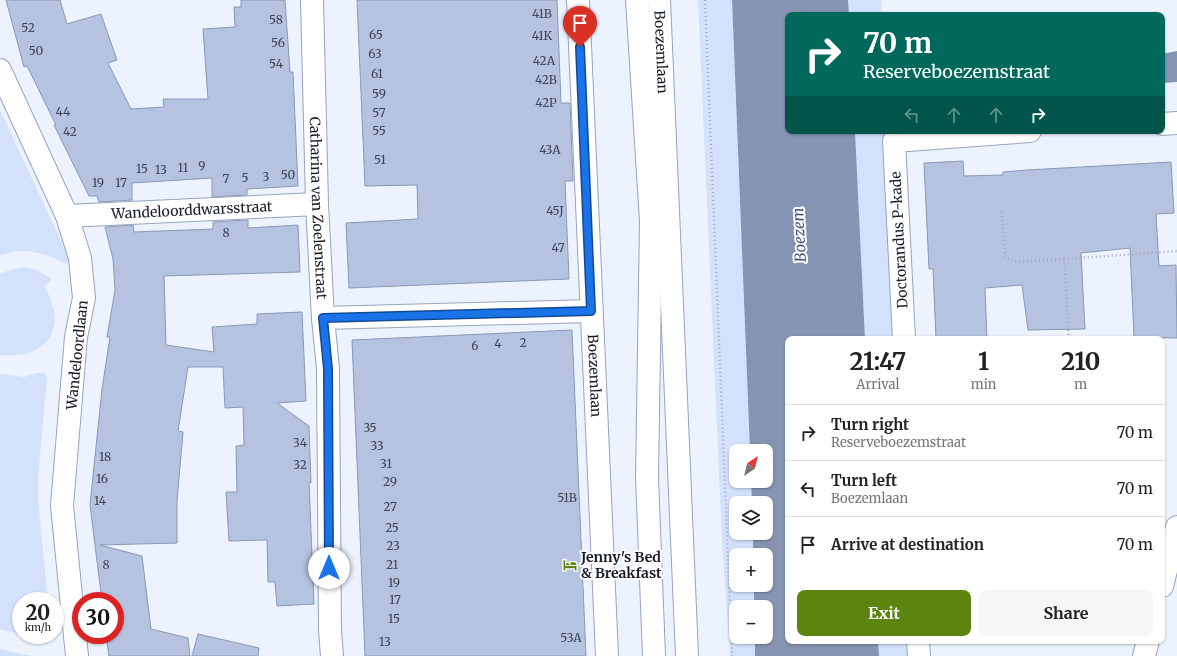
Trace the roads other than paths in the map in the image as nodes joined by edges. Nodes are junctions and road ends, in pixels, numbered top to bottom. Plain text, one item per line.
1 (312, 0) edge
2 (578, 0) edge
3 (638, 0) edge
4 (658, 0) edge
5 (0, 70) edge
6 (1177, 123) edge
7 (1165, 124) edge
8 (989, 134) edge
9 (317, 204) junction
10 (67, 216) junction
11 (591, 311) junction
12 (323, 318) junction
13 (904, 336) edge
14 (1177, 527) edge
15 (1165, 574) edge
16 (918, 644) edge
17 (1147, 644) edge
18 (77, 656) edge
19 (332, 656) edge
20 (607, 656) edge
21 (654, 656) edge
22 (687, 656) edge
23 (919, 656) edge
24 (1144, 656) edge

1 - 9 street, Catharina van Zoelenstraat
2 - 11 street, Boezemlaan
3 - 21 street, Boezemlaan
4 - 22 street, Boezemlaan
5 - 10 street, Wandeloordlaan
6 - 7 street
8 - 13 street, Doctorandus P-kade
9 - 10 street, Wandeloorddwarsstraat
9 - 12 street, Catharina van Zoelenstraat
10 - 18 street, Wandeloordlaan
11 - 12 street
11 - 20 street, Boezemlaan
12 - 19 street, Catharina van Zoelenstraat
14 - 15 street
16 - 23 street
17 - 24 street

